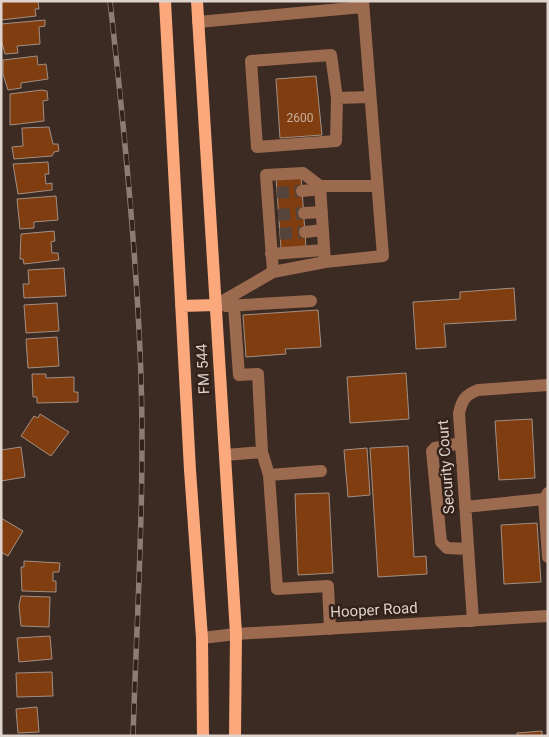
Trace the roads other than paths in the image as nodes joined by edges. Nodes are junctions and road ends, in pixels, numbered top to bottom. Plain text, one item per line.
1 (165, 1) edge
2 (197, 1) edge
3 (363, 4) edge
4 (198, 22) junction
5 (370, 96) junction
6 (337, 98) junction
7 (377, 186) junction
8 (320, 188) junction
9 (302, 191) tunnel mouth
10 (322, 212) junction
11 (304, 213) tunnel mouth
12 (323, 230) junction
13 (305, 232) tunnel mouth
14 (271, 254) junction
15 (324, 256) junction
16 (273, 272) junction
17 (311, 302) dead end
18 (216, 305) junction
19 (181, 306) junction
20 (234, 306) junction
21 (238, 354) junction
22 (219, 355) junction
23 (548, 385) edge
24 (461, 442) junction
25 (262, 452) junction
26 (225, 454) junction
27 (321, 471) dead end
28 (269, 475) junction
29 (546, 496) edge
30 (465, 507) junction
31 (468, 550) junction
32 (548, 557) edge
33 (548, 616) edge
34 (473, 621) junction
35 (330, 629) junction
36 (236, 634) junction
37 (202, 638) junction
38 (203, 736) edge
39 (235, 736) edge

1 - 19 main road, FM 544 / FM 544
2 - 4 main road, FM 544 / FM 544
3 - 4 street
3 - 5 street
4 - 18 main road, FM 544 / FM 544
5 - 6 street
5 - 7 street
6 - 6 street
7 - 8 street
7 - 15 street
8 - 9 street
8 - 10 street
8 - 14 street
10 - 11 street
10 - 12 street
12 - 13 street
12 - 15 street
14 - 15 street
14 - 16 street
15 - 16 street
16 - 18 street
17 - 20 street
18 - 19 main road
18 - 20 street
18 - 22 main road, FM 544 / FM 544
19 - 37 main road, FM 544 / FM 544
20 - 21 street
21 - 22 street
21 - 25 street
22 - 26 main road, FM 544 / FM 544
23 - 24 street, Security Court
24 - 30 street, Security Court
24 - 31 street
25 - 26 street
25 - 28 street
26 - 36 main road, FM 544 / FM 544
27 - 28 street
28 - 35 street
29 - 30 street
29 - 32 street
30 - 31 street, Security Court
31 - 34 street, Security Court
33 - 34 street, Hooper Road
34 - 35 street, Hooper Road
35 - 36 street, Hooper Road
36 - 37 street, Hooper Road
36 - 39 main road, FM 544 / FM 544
37 - 38 main road, FM 544 / FM 544

